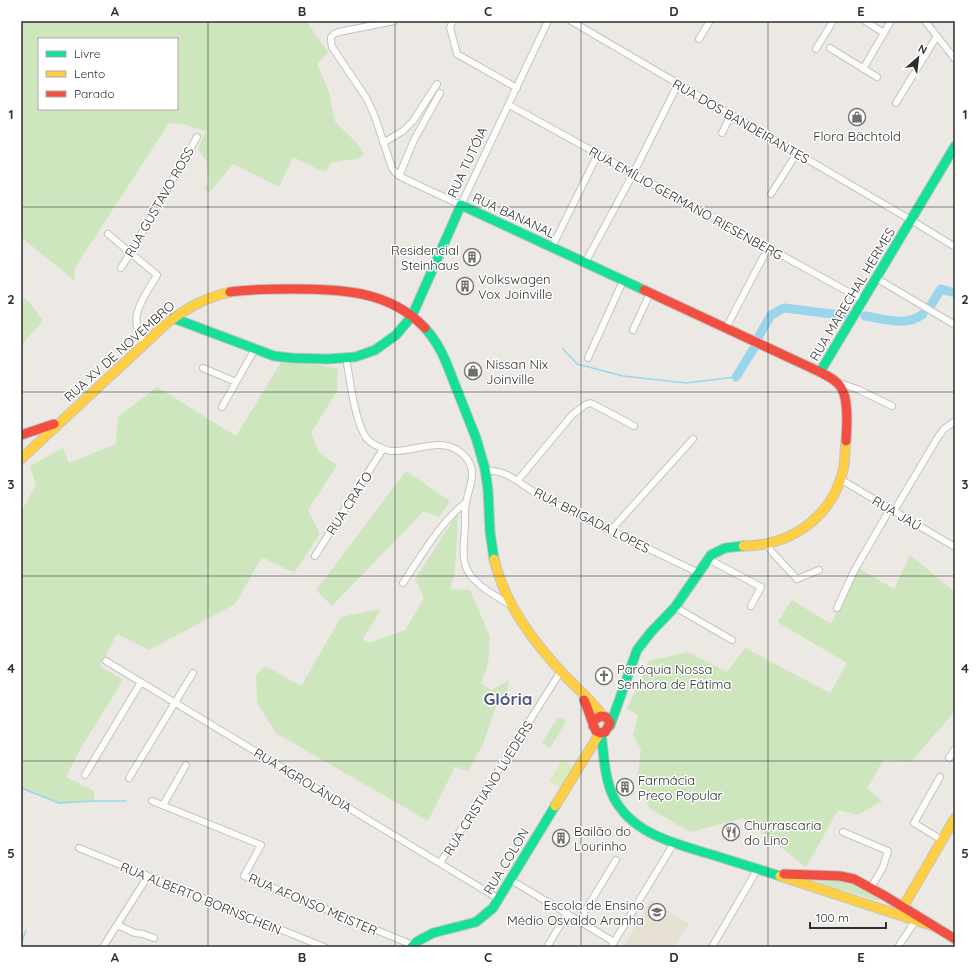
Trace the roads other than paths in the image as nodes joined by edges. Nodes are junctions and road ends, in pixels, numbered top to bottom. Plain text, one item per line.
1 (394, 21) edge
2 (453, 21) edge
3 (548, 21) edge
4 (710, 21) edge
5 (833, 21) edge
6 (865, 21) edge
7 (891, 21) edge
8 (925, 21) edge
9 (575, 22) edge
10 (884, 33) junction
11 (937, 36) junction
12 (699, 39) dead end
13 (830, 48) dead end
14 (816, 49) dead end
15 (955, 59) edge
16 (864, 69) junction
17 (877, 77) dead end
18 (437, 84) dead end
19 (678, 84) junction
20 (517, 88) junction
21 (440, 93) dead end
22 (896, 103) dead end
23 (508, 105) junction
24 (731, 115) junction
25 (722, 133) dead end
26 (197, 137) dead end
27 (383, 143) junction
28 (954, 150) edge
29 (797, 153) junction
30 (598, 154) junction
31 (633, 174) junction
32 (399, 176) junction
33 (771, 194) dead end
34 (461, 205) junction
35 (911, 220) junction
36 (108, 234) dead end
37 (552, 247) junction
38 (955, 247) edge
39 (768, 248) junction
40 (131, 252) junction
41 (585, 263) junction
42 (121, 268) dead end
43 (876, 278) junction
44 (623, 280) junction
45 (650, 293) junction
46 (863, 300) junction
47 (412, 316) junction
48 (173, 318) junction
49 (955, 325) edge
50 (726, 328) junction
51 (633, 330) dead end
52 (145, 343) junction
53 (255, 349) junction
54 (346, 358) junction
55 (588, 358) dead end
56 (203, 368) dead end
57 (820, 372) junction
58 (236, 382) junction
59 (839, 384) junction
60 (892, 406) dead end
61 (222, 407) dead end
62 (61, 421) junction
63 (955, 421) edge
64 (634, 426) dead end
65 (21, 435) edge
66 (693, 439) dead end
67 (383, 449) junction
68 (21, 459) edge
69 (486, 470) junction
70 (840, 479) junction
71 (518, 480) junction
72 (466, 503) junction
73 (892, 510) junction
74 (611, 530) junction
75 (766, 543) junction
76 (955, 548) edge
77 (315, 556) dead end
78 (708, 559) junction
79 (819, 570) dead end
80 (698, 573) junction
81 (403, 583) dead end
82 (511, 605) junction
83 (751, 606) dead end
84 (675, 607) junction
85 (837, 608) dead end
86 (732, 640) dead end
87 (106, 661) dead end
88 (561, 672) junction
89 (193, 673) dead end
90 (141, 682) junction
91 (581, 693) junction
92 (175, 702) junction
93 (618, 702) junction
94 (604, 716) junction
95 (601, 729) junction
96 (955, 749) edge
97 (949, 758) dead end
98 (186, 765) dead end
99 (85, 775) dead end
100 (940, 777) dead end
101 (129, 778) dead end
102 (152, 801) dead end
103 (163, 805) junction
104 (955, 818) edge
105 (843, 832) dead end
106 (942, 840) junction
107 (674, 843) junction
108 (79, 848) dead end
109 (616, 860) dead end
110 (440, 863) junction
111 (757, 870) junction
112 (768, 873) junction
113 (148, 876) junction
114 (824, 876) junction
115 (511, 880) junction
116 (812, 887) junction
117 (871, 888) junction
118 (885, 896) junction
119 (499, 899) junction
120 (903, 906) junction
121 (877, 907) junction
122 (567, 914) junction
123 (916, 920) junction
124 (579, 921) junction
125 (117, 925) junction
126 (936, 927) junction
127 (154, 938) dead end
128 (955, 939) edge
129 (613, 945) edge
130 (412, 946) edge
131 (103, 947) edge
132 (324, 947) edge
133 (547, 947) edge
134 (712, 947) edge
135 (898, 947) edge

1 - 27 street
2 - 20 street
3 - 20 street, RUA TUTÓIA
4 - 12 street
5 - 14 street
6 - 10 street
7 - 10 street
8 - 11 street
9 - 19 street, RUA DOS BANDEIRANTES
10 - 16 street
11 - 15 street
11 - 22 street
13 - 16 street
16 - 17 street
18 - 27 street
19 - 24 street, RUA DOS BANDEIRANTES
19 - 31 street
20 - 23 street, RUA TUTÓIA
21 - 32 street
23 - 30 street, RUA EMÍLIO GERMANO RIESENBERG
23 - 34 street, RUA TUTÓIA
24 - 25 street
24 - 29 street, RUA DOS BANDEIRANTES
26 - 40 street, RUA GUSTAVO ROSS
27 - 32 street
28 - 35 main road, RUA MARECHAL HERMES
29 - 33 street
29 - 35 street, RUA DOS BANDEIRANTES
30 - 31 street, RUA EMÍLIO GERMANO RIESENBERG
30 - 37 street
31 - 39 street, RUA EMÍLIO GERMANO RIESENBERG
31 - 41 street
32 - 34 street, RUA BANANAL
34 - 37 main road, RUA BANANAL
34 - 47 main road, RUA TUTÓIA
35 - 38 street, RUA DOS BANDEIRANTES
35 - 43 main road, RUA MARECHAL HERMES
36 - 40 street
37 - 41 main road, RUA BANANAL
39 - 46 street, RUA EMÍLIO GERMANO RIESENBERG
39 - 50 street
40 - 42 street, RUA GUSTAVO ROSS
40 - 52 street
41 - 44 main road, RUA BANANAL
43 - 46 main road, RUA MARECHAL HERMES
43 - 49 street
44 - 45 main road, RUA BANANAL
44 - 55 street
45 - 50 main road, RUA BANANAL
45 - 51 street
46 - 57 main road, RUA MARECHAL HERMES
47 - 48 main road, RUA XV DE NOVEMBRO
47 - 54 main road, RUA TUTÓIA
47 - 69 main road, RUA XV DE NOVEMBRO
48 - 52 main road, RUA XV DE NOVEMBRO
48 - 53 main road, RUA TUTÓIA
50 - 57 main road, RUA BANANAL
52 - 62 main road, RUA XV DE NOVEMBRO
53 - 54 main road, RUA TUTÓIA
53 - 58 street
54 - 67 street
56 - 58 street
57 - 59 main road, RUA MARECHAL HERMES
58 - 61 street
59 - 60 street
59 - 70 main road
62 - 65 main road, RUA XV DE NOVEMBRO
62 - 68 main road, RUA XV DE NOVEMBRO
63 - 73 street
64 - 71 street
66 - 74 street
67 - 72 street
67 - 77 street, RUA CRATO
69 - 71 street, RUA BRIGADA LOPES
69 - 82 main road, RUA XV DE NOVEMBRO
70 - 73 street, RUA JAÚ
70 - 75 main road
71 - 74 street, RUA BRIGADA LOPES
72 - 81 street
72 - 82 street
73 - 76 street, RUA JAÚ
73 - 85 street
74 - 80 street, RUA BRIGADA LOPES
75 - 78 main road
75 - 79 street
78 - 80 main road
78 - 83 street
80 - 84 main road
82 - 88 main road, RUA XV DE NOVEMBRO
84 - 86 street
84 - 93 main road
87 - 90 street, RUA AGROLÂNDIA
88 - 91 main road, RUA XV DE NOVEMBRO
88 - 110 street, RUA CRISTIANO LUEDERS
89 - 92 street
90 - 92 street, RUA AGROLÂNDIA
90 - 99 street
91 - 94 main road, RUA XV DE NOVEMBRO
91 - 95 main road, RUA XV DE NOVEMBRO
92 - 101 street
92 - 110 street, RUA AGROLÂNDIA
93 - 94 main road
93 - 95 main road
94 - 95 main road, RUA XV DE NOVEMBRO
94 - 95 main road
95 - 107 main road, RUA XV DE NOVEMBRO
95 - 115 main road, RUA COLON
96 - 97 street
98 - 103 street
100 - 106 street
102 - 103 street, RUA AFONSO MEISTER
103 - 130 street, RUA AFONSO MEISTER
104 - 106 main road
105 - 117 street
106 - 120 main road
107 - 111 main road, RUA XV DE NOVEMBRO
107 - 129 street
108 - 113 street, RUA ALBERTO BORNSCHEIN
109 - 124 street
110 - 119 street, RUA AGROLÂNDIA
111 - 112 main road, RUA XV DE NOVEMBRO
111 - 134 street
112 - 114 main road, RUA XV DE NOVEMBRO
112 - 116 main road, RUA XV DE NOVEMBRO
113 - 125 street
113 - 132 street, RUA ALBERTO BORNSCHEIN
114 - 116 main road
114 - 117 main road, RUA XV DE NOVEMBRO
115 - 119 main road, RUA COLON
115 - 122 street
116 - 121 main road, RUA XV DE NOVEMBRO
117 - 118 main road, RUA XV DE NOVEMBRO
118 - 120 main road, RUA XV DE NOVEMBRO
118 - 121 main road
119 - 130 main road, RUA COLON
120 - 126 main road, RUA XV DE NOVEMBRO
121 - 123 main road, RUA XV DE NOVEMBRO
122 - 124 street
122 - 133 street
123 - 126 main road, RUA XV DE NOVEMBRO
123 - 135 street
124 - 129 street
125 - 127 street
125 - 131 street
126 - 128 main road, RUA XV DE NOVEMBRO

